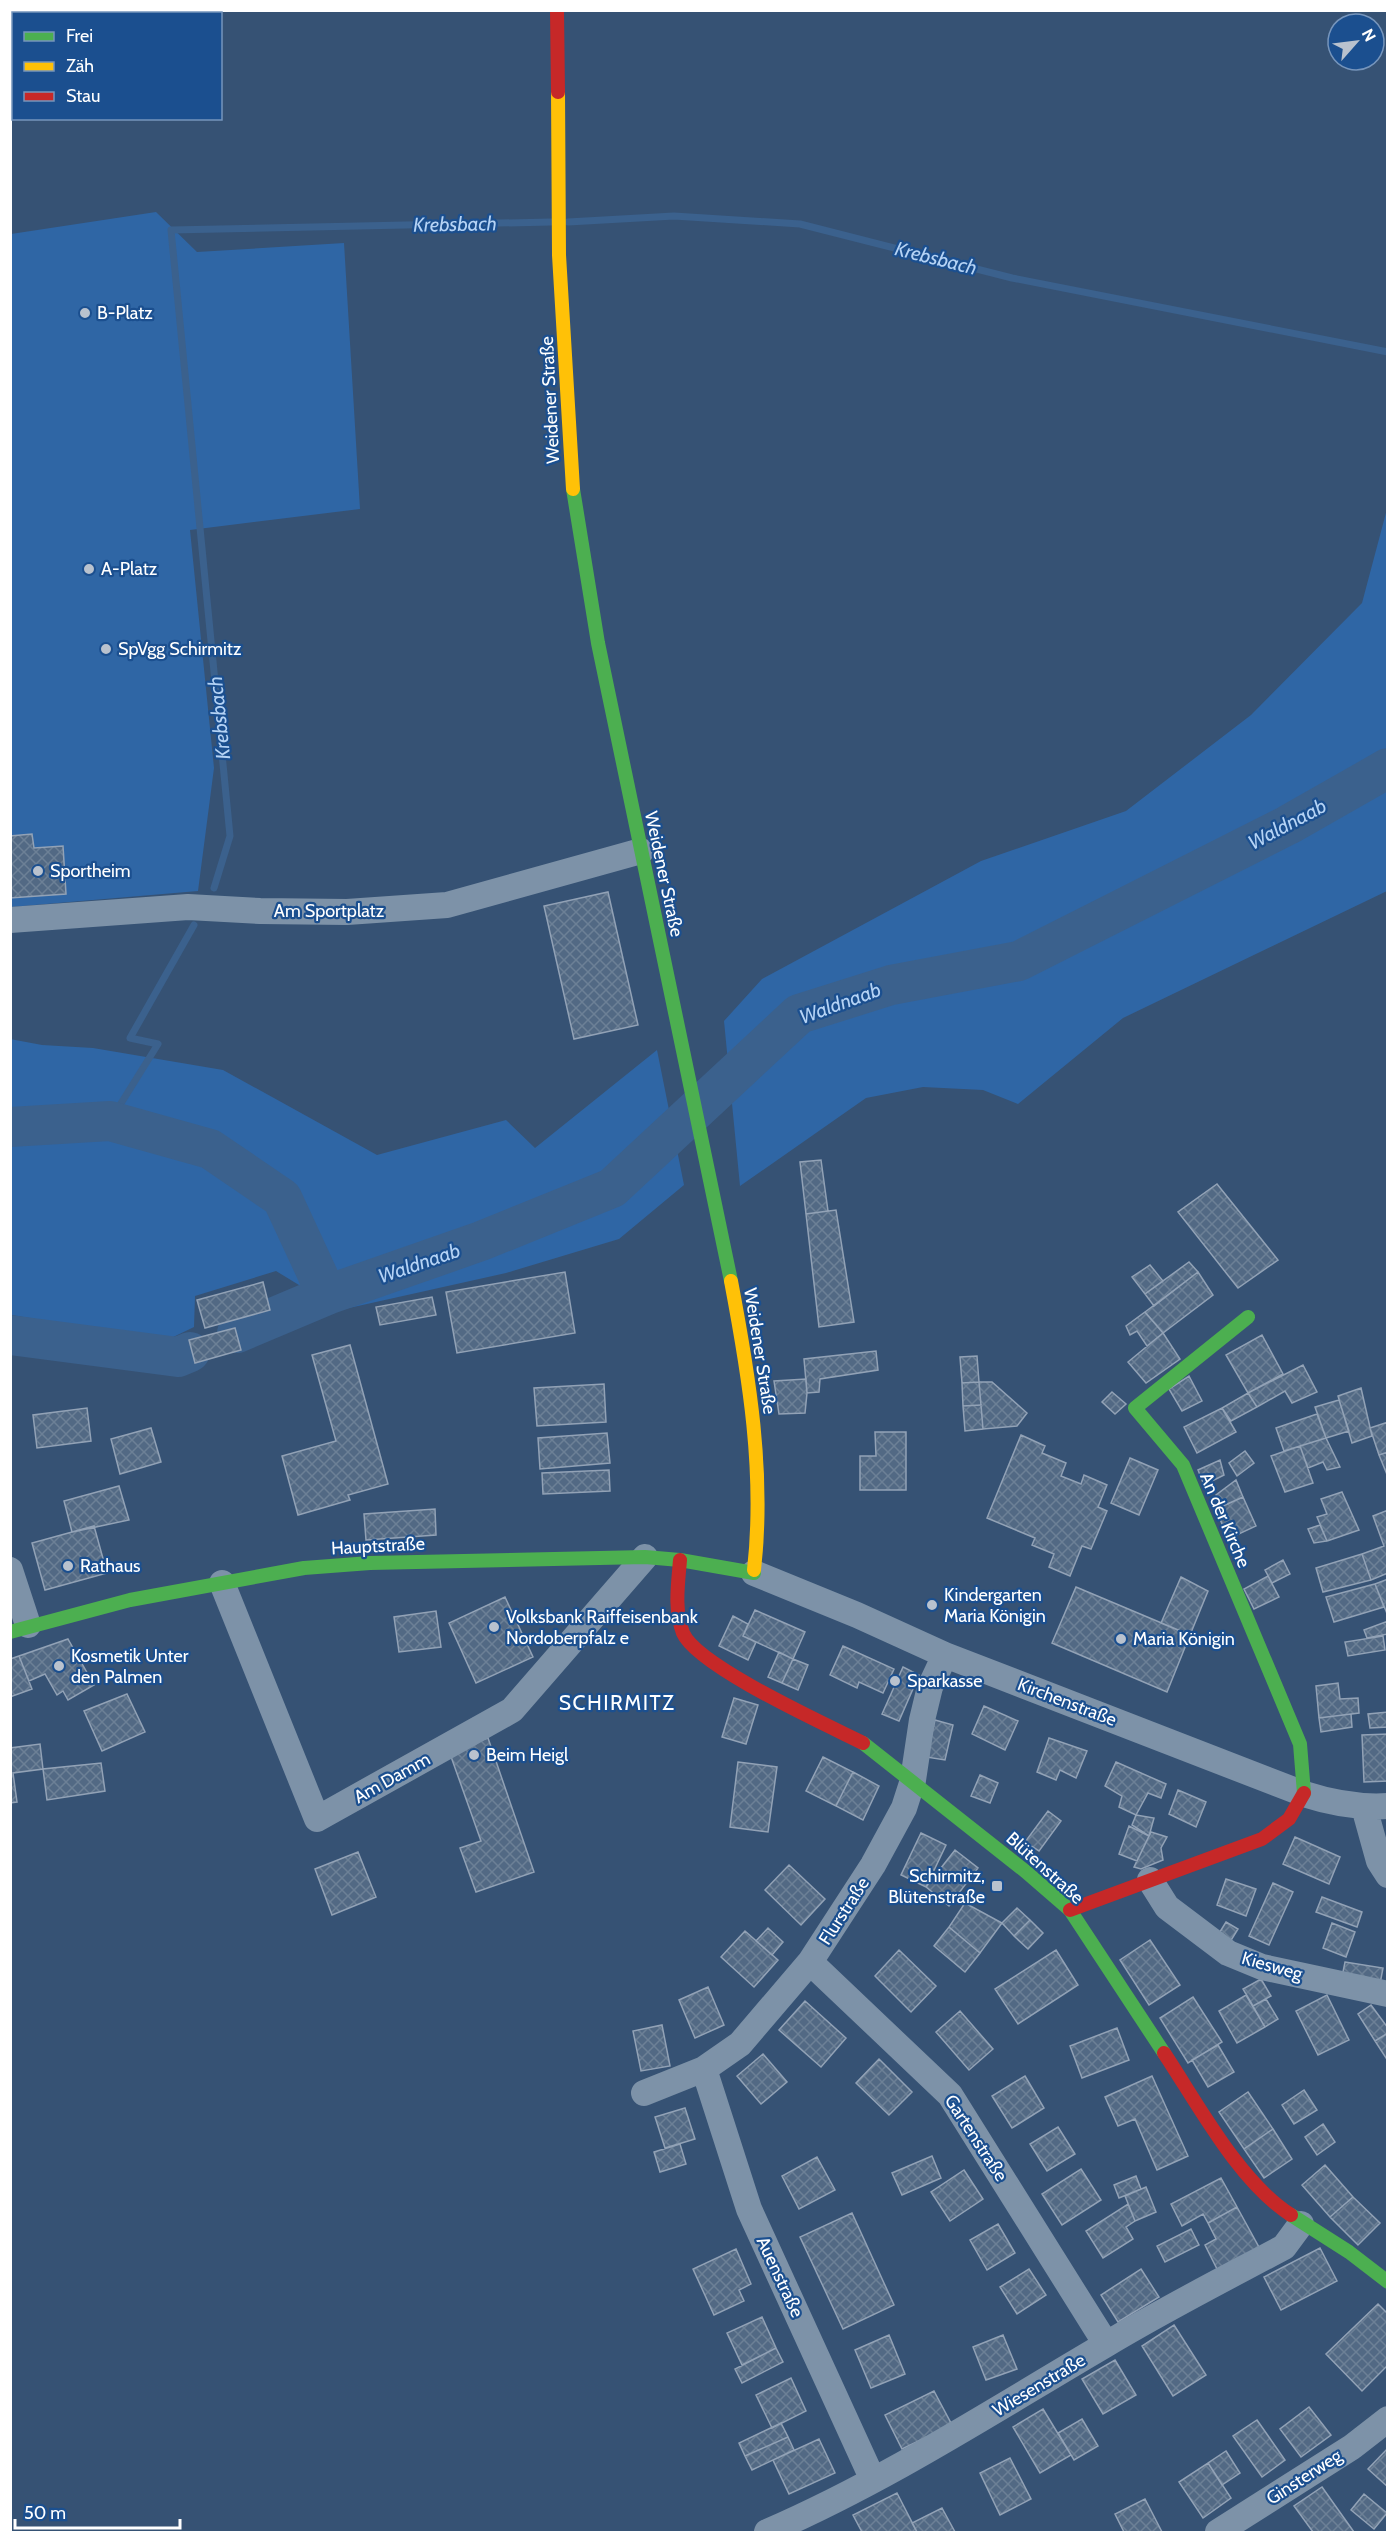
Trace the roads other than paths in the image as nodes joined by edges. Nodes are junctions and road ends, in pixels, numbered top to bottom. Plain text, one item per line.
1 (556, 10) edge
2 (641, 851) junction
3 (10, 920) edge
4 (1248, 1317) dead end
5 (645, 1557) junction
6 (680, 1560) junction
7 (10, 1570) edge
8 (754, 1573) junction
9 (222, 1583) junction
10 (19, 1629) edge
11 (945, 1655) junction
12 (913, 1780) junction
13 (1304, 1794) junction
14 (1376, 1807) edge
15 (1388, 1875) edge
16 (1150, 1880) junction
17 (1070, 1910) junction
18 (810, 1962) junction
19 (1388, 1995) edge
20 (704, 2068) junction
21 (644, 2093) dead end
22 (1301, 2224) junction
23 (1388, 2282) edge
24 (1106, 2344) junction
25 (1388, 2419) edge
26 (873, 2480) junction
27 (767, 2532) edge
28 (1218, 2532) edge

1 - 2 street, Weidener Straße
2 - 3 street, Am Sportplatz
2 - 8 street, Weidener Straße
4 - 13 street, An der Kirche
5 - 6 street, Hauptstraße
5 - 9 street, Hauptstraße
5 - 9 street, Am Damm
6 - 8 street, Hauptstraße
6 - 12 street, Blütenstraße
7 - 10 street
8 - 11 street, Kirchenstraße
9 - 10 street, Hauptstraße
11 - 12 street, Flurstraße
11 - 13 street, Kirchenstraße
12 - 17 street, Blütenstraße
12 - 18 street, Flurstraße
13 - 14 street, Kirchenstraße
13 - 16 street
14 - 15 street
16 - 17 street
16 - 19 street, Kiesweg
17 - 22 street, Blütenstraße
18 - 20 street, Flurstraße
18 - 24 street, Gartenstraße
20 - 21 street, Flurstraße
20 - 26 street, Auenstraße
22 - 23 street, Blütenstraße
22 - 24 street, Wiesenstraße
24 - 26 street, Wiesenstraße
25 - 28 street, Ginsterweg
26 - 27 street, Wiesenstraße

